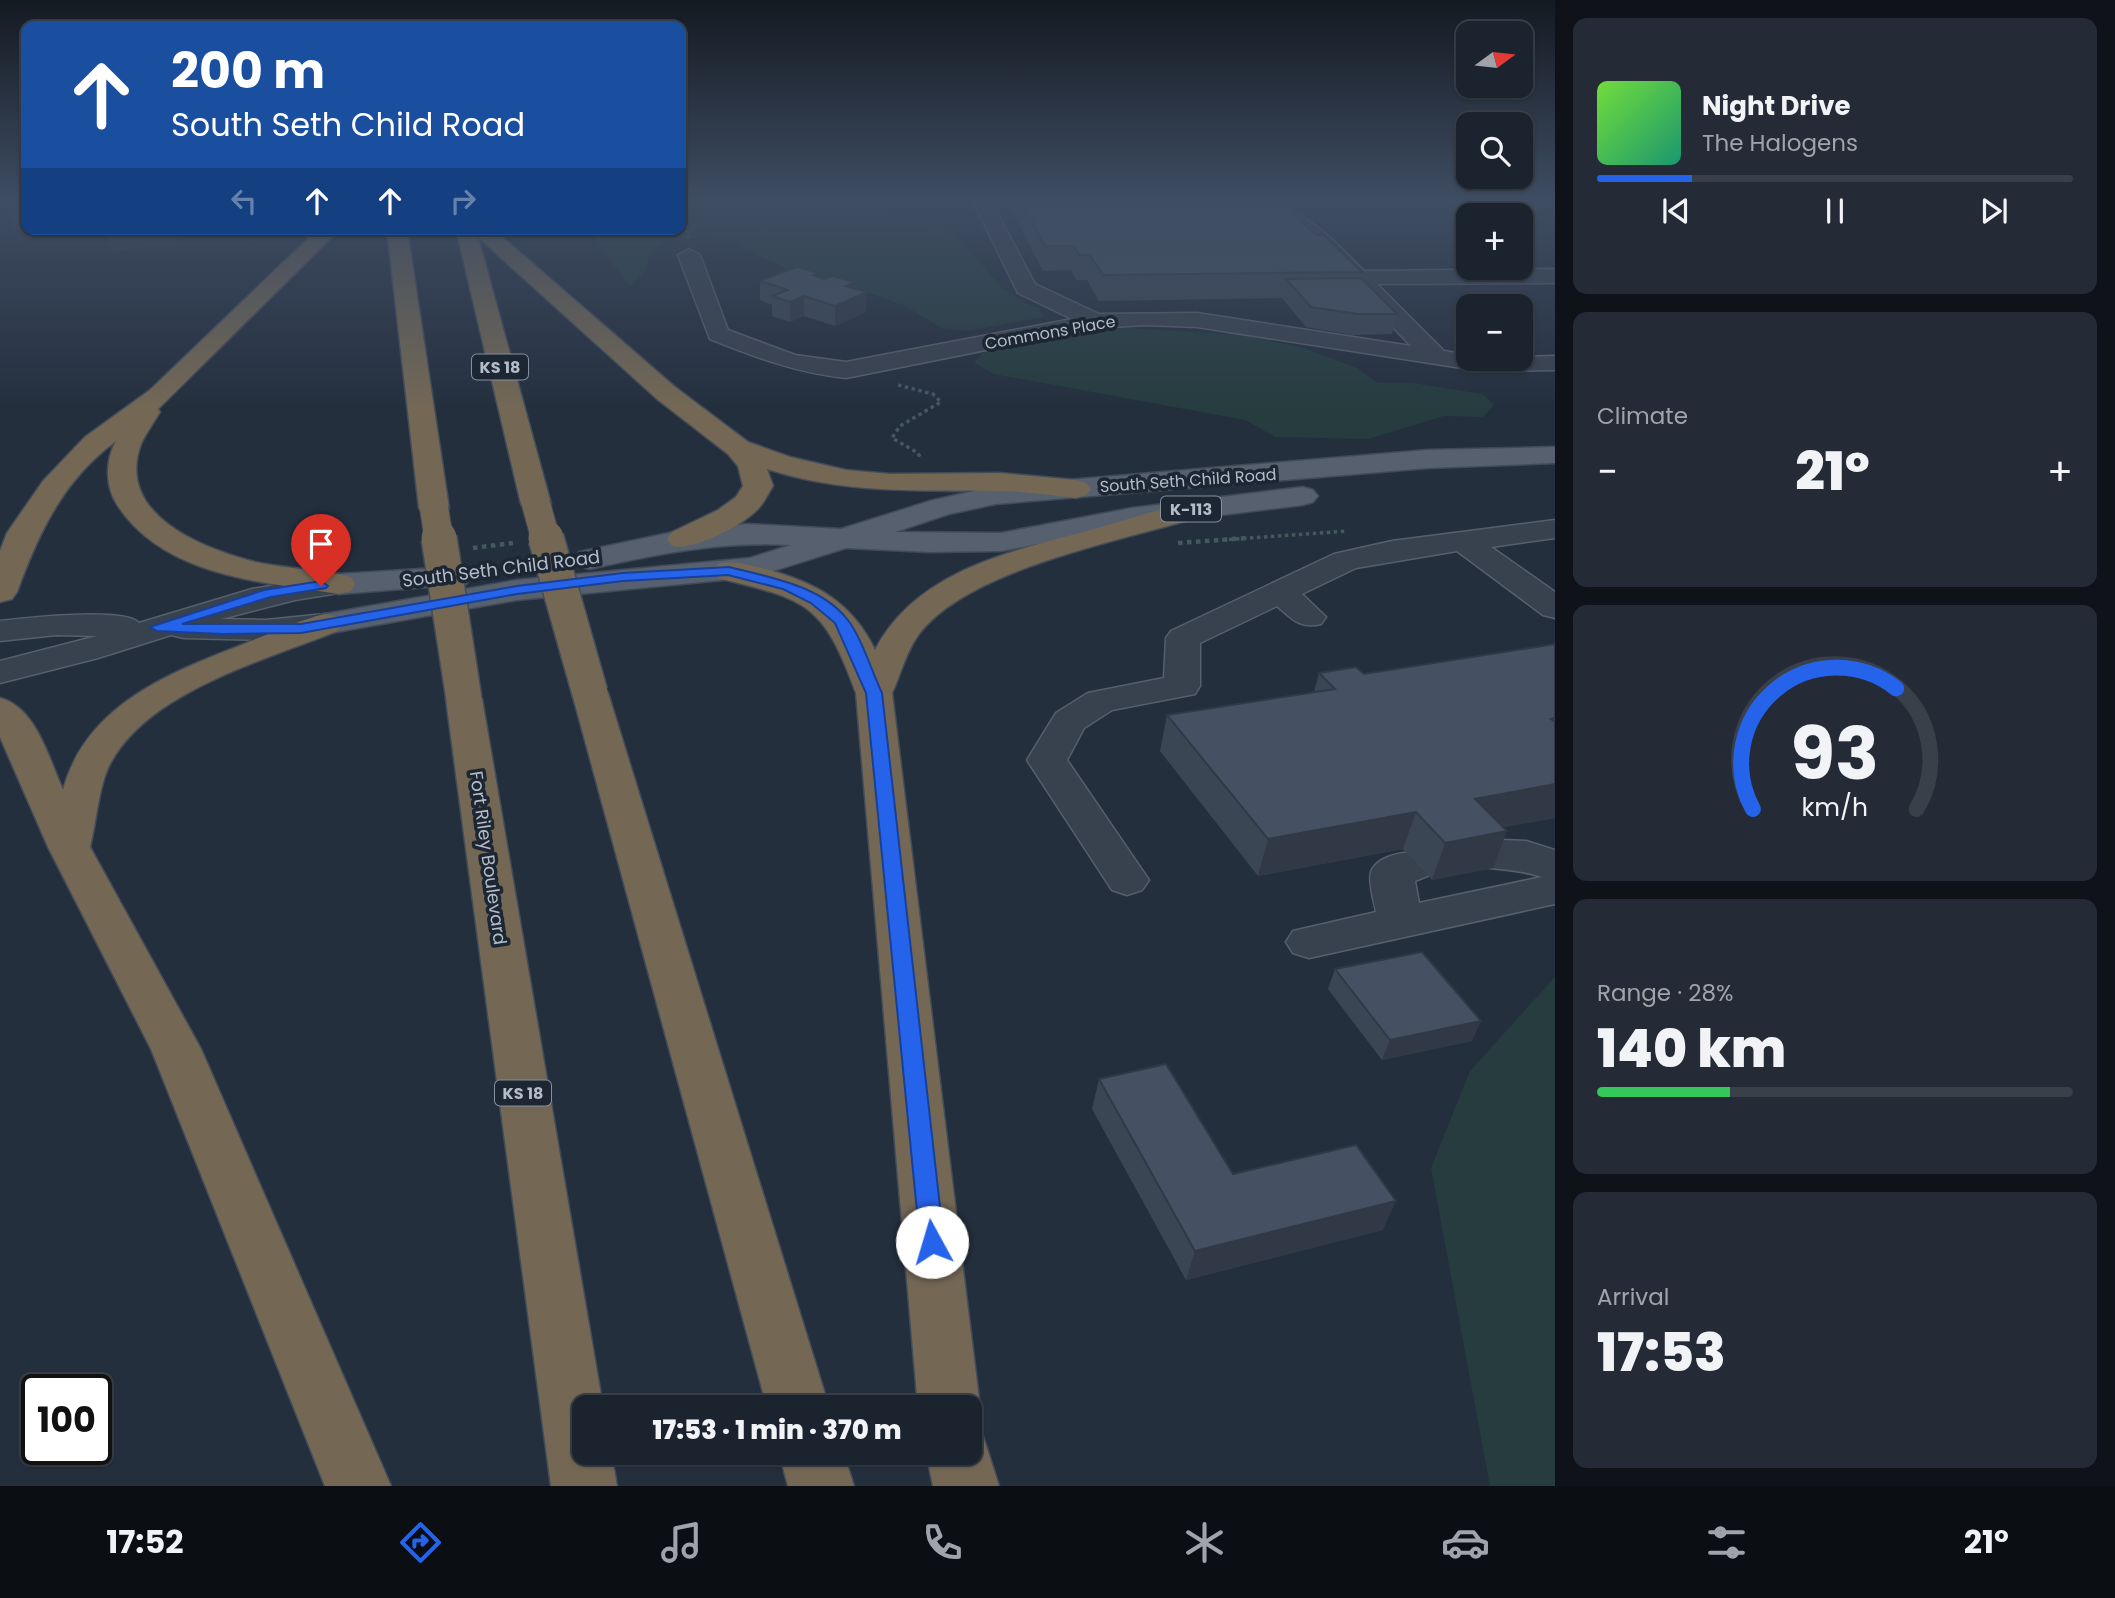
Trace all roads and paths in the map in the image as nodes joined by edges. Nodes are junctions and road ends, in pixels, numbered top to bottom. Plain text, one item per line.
1 (288, 270) edge
2 (402, 270) edge
3 (477, 270) edge
4 (528, 270) edge
5 (695, 270) edge
6 (1017, 270) edge
7 (1350, 270) edge
8 (1555, 276) edge
9 (1357, 278) junction
10 (1096, 321) junction
11 (1437, 358) junction
12 (1555, 363) edge
13 (159, 396) junction
14 (738, 448) junction
15 (1544, 456) edge
16 (1076, 489) junction
17 (1198, 508) junction
18 (1555, 529) edge
19 (1356, 531) dead end
20 (848, 538) junction
21 (682, 539) junction
22 (1463, 541) junction
23 (1173, 543) dead end
24 (729, 571) junction
25 (339, 584) junction
26 (1280, 592) junction
27 (0, 593) edge
28 (1555, 608) edge
29 (1309, 617) dead end
30 (325, 624) junction
31 (157, 627) junction
32 (0, 631) edge
33 (0, 672) edge
34 (874, 693) junction
35 (0, 709) edge
36 (69, 846) junction
37 (1478, 853) edge
38 (1417, 864) dead end
39 (1555, 866) edge
40 (1127, 880) dead end
41 (1555, 889) edge
42 (1401, 923) junction
43 (1309, 942) dead end
44 (794, 1395) edge
45 (948, 1395) edge
46 (815, 1465) edge
47 (961, 1465) edge
48 (358, 1486) edge
49 (584, 1486) edge
50 (821, 1486) edge
51 (966, 1486) edge

1 - 13 highway
2 - 49 highway, Fort Riley Boulevard / KS 18, bridge
3 - 44 highway, KS 18, bridge
4 - 14 highway
5 - 10 street, Commons Place
6 - 10 street
7 - 9 street
8 - 9 street
9 - 11 street
10 - 11 street, Commons Place
11 - 12 street, Commons Place
13 - 25 highway
13 - 27 highway
14 - 16 highway
14 - 21 highway
15 - 16 main road, South Seth Child Road / K-113
15 - 17 main road, South Seth Child Road / K-113
16 - 20 main road, South Seth Child Road / K-113
17 - 20 main road, South Seth Child Road / K-113
17 - 34 highway
18 - 22 street
19 - 23 path
20 - 21 main road, South Seth Child Road / K-113
20 - 24 main road, South Seth Child Road / K-113
21 - 25 main road, South Seth Child Road / K-113
22 - 26 street
22 - 28 street
24 - 30 main road, South Seth Child Road / K-113
24 - 34 highway
25 - 31 street, South Seth Child Road / K-113
26 - 29 street
26 - 40 street
30 - 31 street, South Seth Child Road / K-113
30 - 36 highway
31 - 32 street, South Seth Child Road / K-113
31 - 33 street, South Seth Child Road / K-113
34 - 45 highway
35 - 36 highway
36 - 48 highway
37 - 39 street
38 - 42 street
41 - 42 street
42 - 43 street
46 - 50 highway
47 - 51 highway

